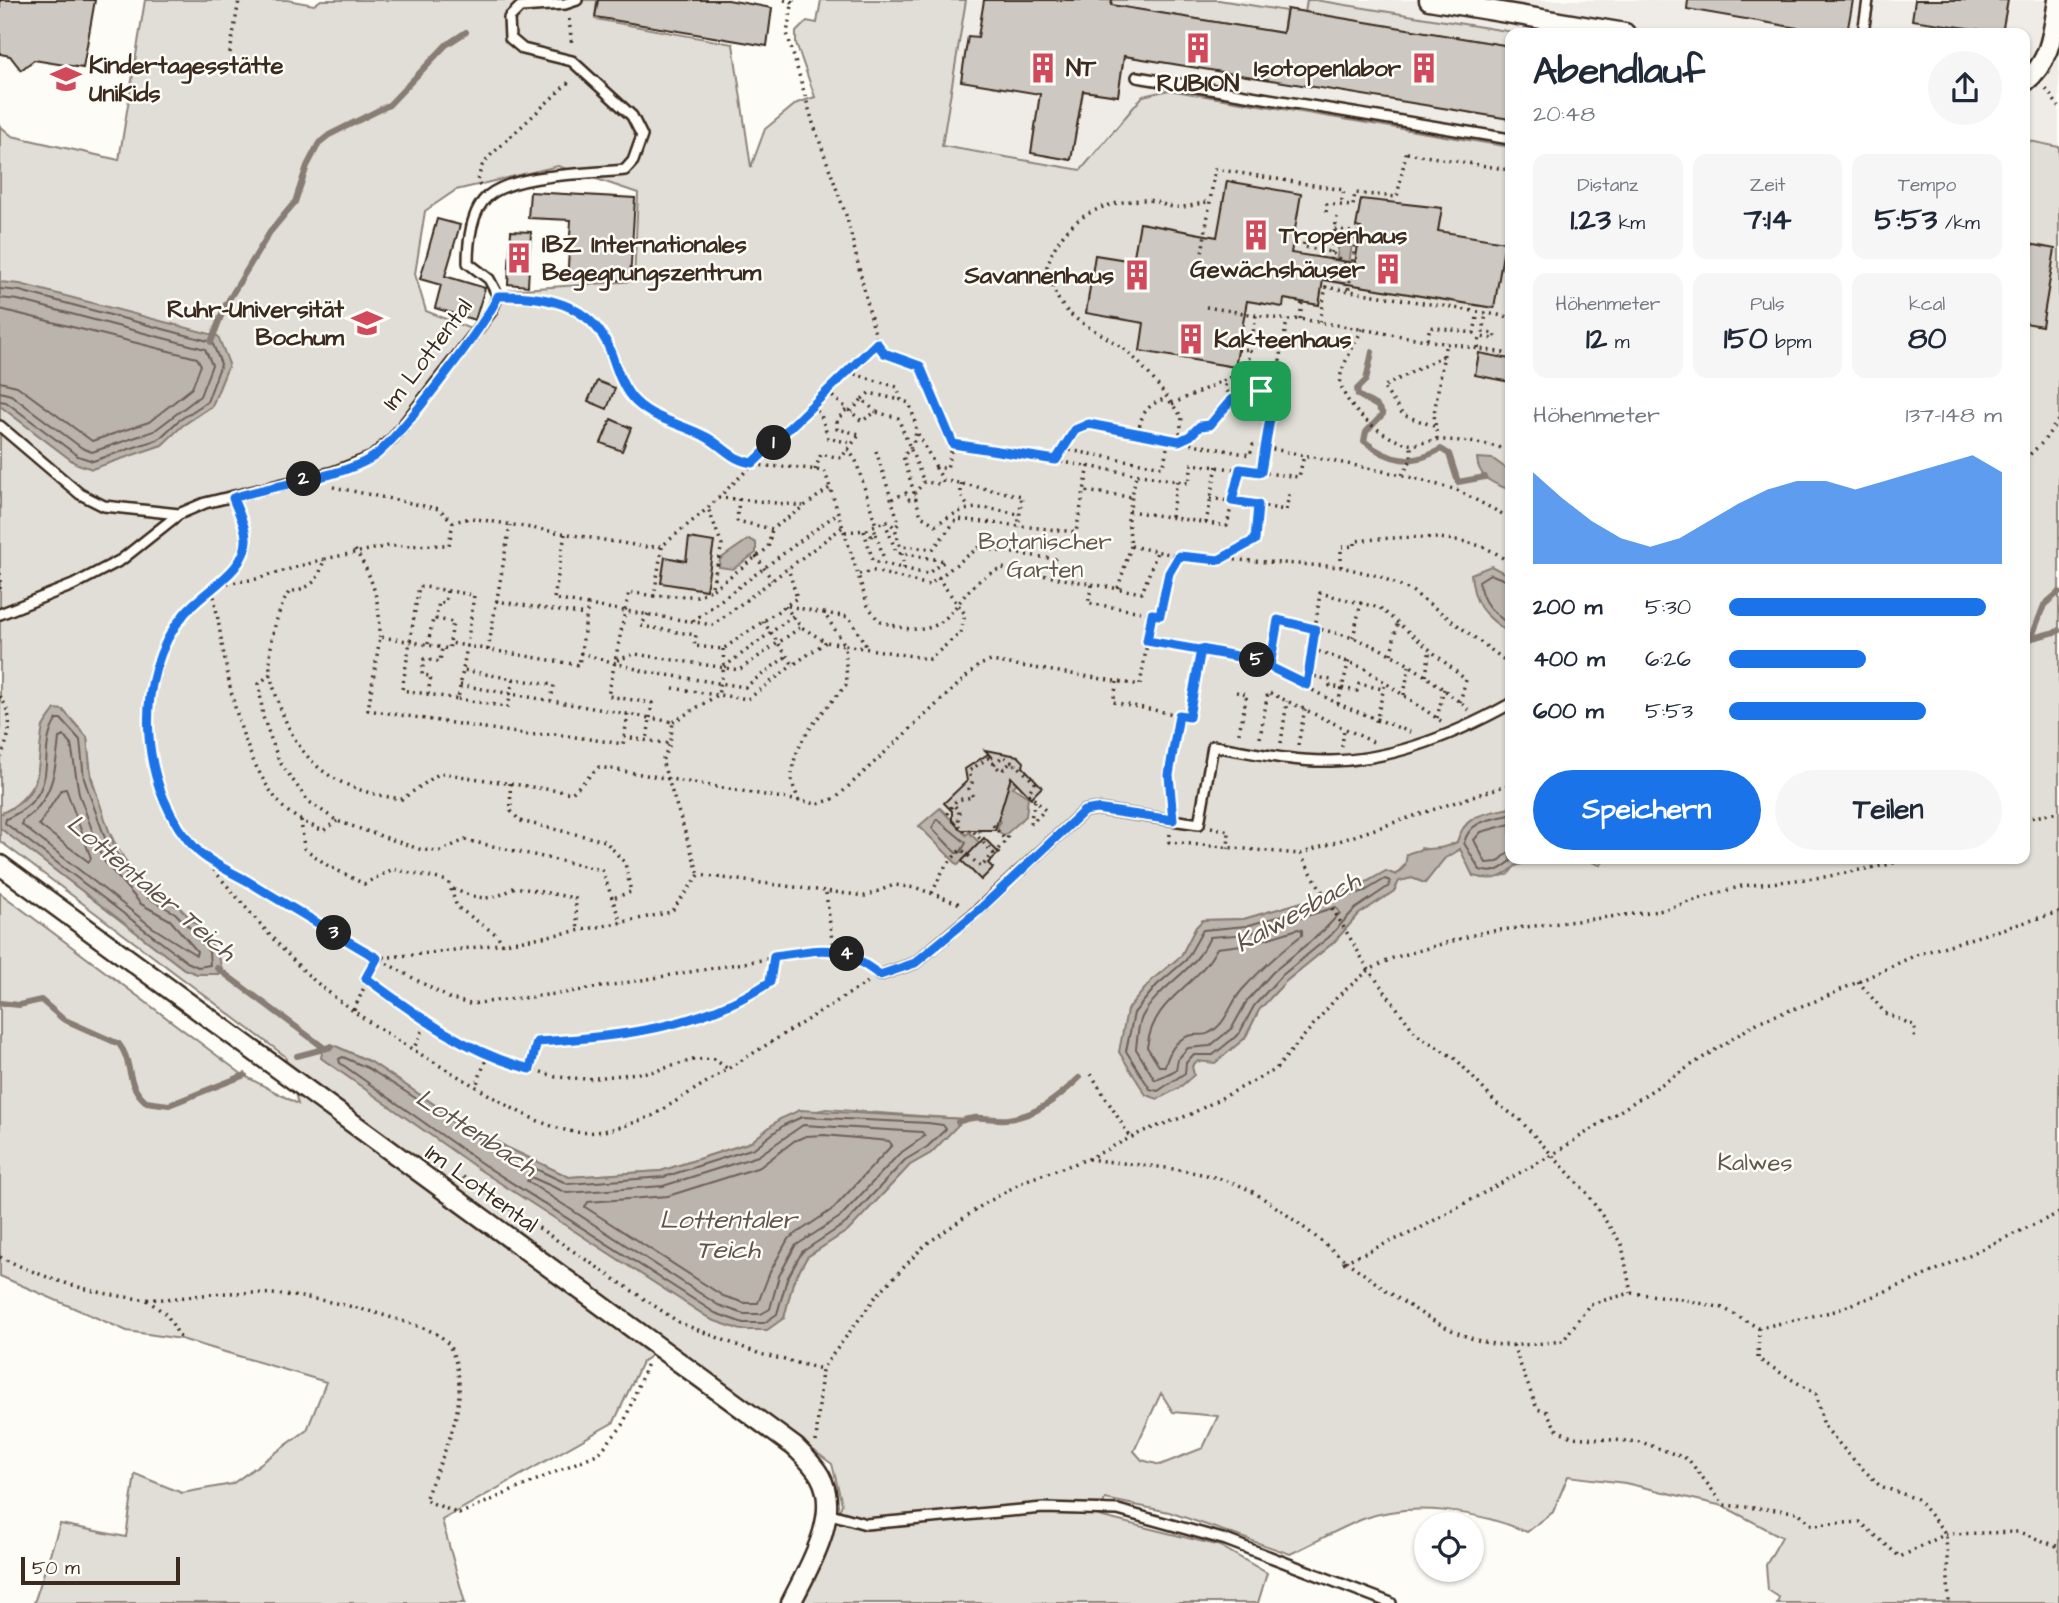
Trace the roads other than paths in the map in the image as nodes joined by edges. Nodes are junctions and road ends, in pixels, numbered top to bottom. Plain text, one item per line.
1 (577, 0) edge
2 (1429, 0) edge
3 (1868, 0) edge
4 (2058, 0) edge
5 (1589, 28) edge
6 (1864, 28) edge
7 (1138, 77) dead end
8 (2030, 77) edge
9 (1505, 138) edge
10 (0, 426) edge
11 (179, 514) junction
12 (0, 614) edge
13 (1505, 707) edge
14 (0, 865) edge
15 (880, 975) road end
16 (827, 1513) junction
17 (792, 1603) edge
18 (1391, 1603) edge

1 - 11 lane, Im Lottental
2 - 5 street
3 - 6 lane
4 - 8 street
7 - 9 lane
10 - 11 lane
11 - 12 lane, Im Lottental
13 - 15 lane
14 - 16 street, Im Lottental
16 - 17 street, Im Lottental
16 - 18 lane

